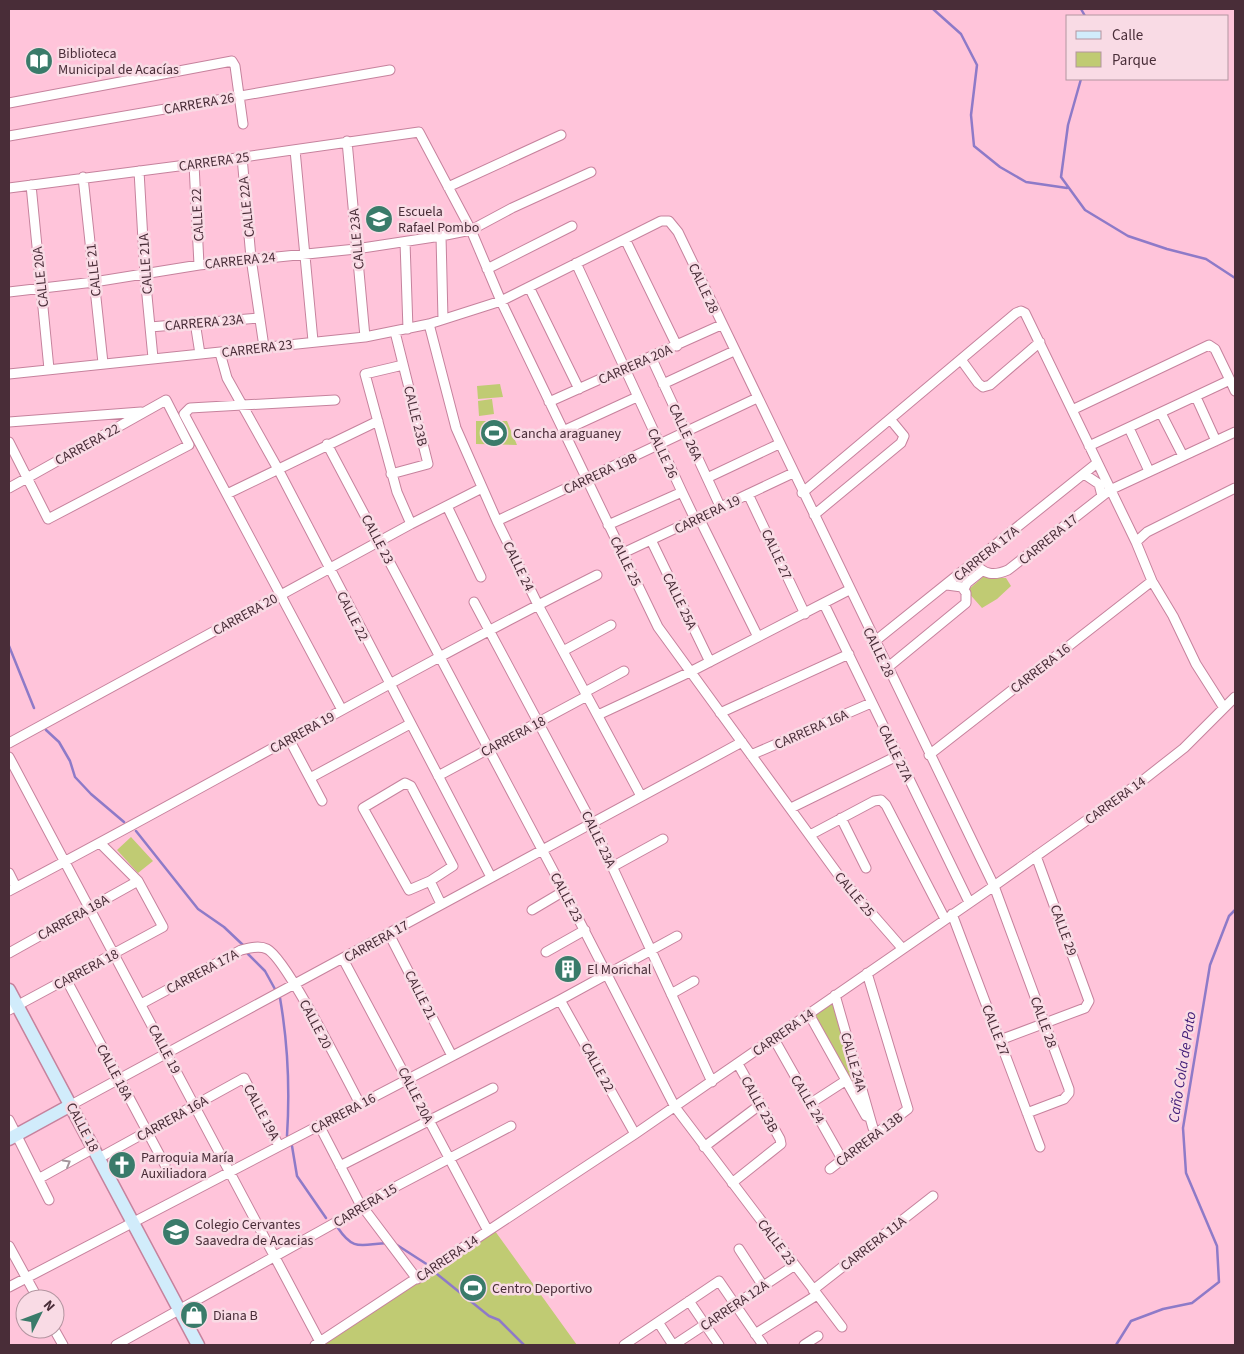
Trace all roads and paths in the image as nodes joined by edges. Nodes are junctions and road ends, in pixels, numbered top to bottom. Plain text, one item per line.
1 (390, 70) dead end
2 (239, 96) junction
3 (9, 103) edge
4 (243, 124) dead end
5 (419, 132) joint
6 (561, 135) dead end
7 (9, 136) edge
8 (347, 141) junction
9 (295, 150) junction
10 (242, 157) junction
11 (194, 164) junction
12 (139, 170) junction
13 (591, 172) dead end
14 (83, 177) junction
15 (31, 185) junction
16 (448, 187) junction
17 (9, 188) edge
18 (572, 226) dead end
19 (471, 230) junction
20 (442, 236) junction
21 (625, 239) junction
22 (405, 242) junction
23 (356, 249) junction
24 (305, 254) junction
25 (251, 258) junction
26 (576, 263) junction
27 (200, 265) junction
28 (487, 268) junction
29 (145, 275) junction
30 (94, 282) junction
31 (529, 287) junction
32 (41, 288) junction
33 (9, 292) edge
34 (501, 301) junction
35 (258, 318) junction
36 (443, 319) junction
37 (198, 322) junction
38 (429, 324) junction
39 (721, 325) junction
40 (150, 327) junction
41 (408, 328) junction
42 (395, 332) junction
43 (365, 337) junction
44 (314, 342) junction
45 (1040, 342) junction
46 (677, 346) junction
47 (264, 347) junction
48 (734, 351) junction
49 (220, 352) junction
50 (200, 354) junction
51 (651, 357) junction
52 (153, 358) junction
53 (962, 361) junction
54 (103, 363) junction
55 (403, 365) junction
56 (624, 368) junction
57 (49, 369) junction
58 (9, 374) edge
59 (1230, 380) junction
60 (663, 384) junction
61 (579, 389) junction
62 (1235, 391) edge
63 (637, 397) junction
64 (1196, 397) junction
65 (757, 398) junction
66 (336, 400) dead end
67 (549, 402) junction
68 (242, 405) junction
69 (1072, 410) junction
70 (145, 412) junction
71 (1161, 413) junction
72 (890, 419) junction
73 (378, 421) junction
74 (9, 422) edge
75 (1129, 428) junction
76 (563, 431) junction
77 (686, 432) junction
78 (1235, 432) edge
79 (1216, 441) junction
80 (9, 442) edge
81 (328, 444) junction
82 (779, 444) junction
83 (659, 445) junction
84 (1089, 446) junction
85 (1183, 456) junction
86 (1097, 463) junction
87 (278, 469) junction
88 (1149, 471) junction
89 (793, 473) junction
90 (391, 474) junction
91 (1084, 474) junction
92 (27, 478) junction
93 (708, 478) junction
94 (586, 479) junction
95 (9, 488) edge
96 (482, 488) junction
97 (1235, 488) edge
98 (682, 492) junction
99 (802, 493) junction
100 (1106, 493) junction
101 (227, 494) junction
102 (748, 494) junction
103 (447, 506) junction
104 (720, 506) junction
105 (814, 515) junction
106 (699, 518) junction
107 (497, 521) junction
108 (411, 524) junction
109 (608, 525) junction
110 (651, 540) junction
111 (379, 542) junction
112 (1136, 542) junction
113 (621, 554) junction
114 (975, 563) junction
115 (329, 569) junction
116 (982, 571) junction
117 (597, 575) dead end
118 (481, 577) dead end
119 (1152, 581) junction
120 (947, 585) junction
121 (964, 589) junction
122 (849, 590) junction
123 (281, 595) junction
124 (474, 602) dead end
125 (538, 604) junction
126 (824, 604) junction
127 (805, 614) junction
128 (611, 625) dead end
129 (489, 631) junction
130 (758, 637) junction
131 (874, 642) junction
132 (563, 651) junction
133 (849, 654) junction
134 (440, 656) junction
135 (710, 662) junction
136 (887, 668) junction
137 (624, 671) dead end
138 (690, 672) junction
139 (388, 684) junction
140 (586, 694) junction
141 (1235, 697) edge
142 (871, 703) junction
143 (1224, 708) junction
144 (342, 710) junction
145 (720, 713) junction
146 (598, 715) junction
147 (538, 723) junction
148 (410, 724) junction
149 (289, 739) junction
150 (742, 742) junction
151 (9, 743) edge
152 (489, 749) junction
153 (751, 755) junction
154 (929, 755) junction
155 (897, 756) junction
156 (9, 757) edge
157 (438, 776) junction
158 (310, 778) junction
159 (641, 796) junction
160 (322, 801) dead end
161 (790, 808) junction
162 (841, 818) junction
163 (592, 823) junction
164 (810, 835) junction
165 (663, 840) dead end
166 (101, 844) junction
167 (542, 850) junction
168 (1036, 856) junction
169 (65, 863) junction
170 (612, 867) junction
171 (866, 868) dead end
172 (9, 873) edge
173 (491, 877) junction
174 (138, 881) junction
175 (430, 881) junction
176 (994, 886) junction
177 (12, 889) edge
178 (564, 891) junction
179 (970, 902) junction
180 (441, 904) junction
181 (90, 908) junction
182 (532, 910) dead end
183 (948, 917) junction
184 (585, 930) junction
185 (389, 934) junction
186 (677, 936) dead end
187 (266, 948) joint
188 (902, 948) junction
189 (651, 950) junction
190 (546, 952) dead end
191 (9, 953) edge
192 (113, 954) junction
193 (344, 959) junction
194 (867, 973) junction
195 (607, 974) junction
196 (66, 979) junction
197 (694, 982) dead end
198 (296, 986) junction
199 (9, 990) edge
200 (671, 994) junction
201 (835, 996) junction
202 (560, 1000) junction
203 (141, 1004) junction
204 (13, 1008) edge
205 (809, 1014) junction
206 (1044, 1023) junction
207 (774, 1039) junction
208 (1000, 1040) junction
209 (166, 1053) junction
210 (452, 1056) junction
211 (738, 1064) junction
212 (244, 1078) joint
213 (118, 1079) junction
214 (408, 1079) junction
215 (845, 1081) junction
216 (712, 1082) junction
217 (493, 1088) dead end
218 (360, 1104) junction
219 (761, 1104) junction
220 (811, 1104) junction
221 (71, 1105) junction
222 (195, 1105) junction
223 (675, 1107) junction
224 (1027, 1113) junction
225 (9, 1120) edge
226 (428, 1120) junction
227 (319, 1126) junction
228 (511, 1126) dead end
229 (148, 1131) junction
230 (874, 1131) junction
231 (635, 1134) junction
232 (13, 1137) edge
233 (280, 1146) junction
234 (704, 1147) junction
235 (1040, 1147) dead end
236 (97, 1153) junction
237 (448, 1158) junction
238 (842, 1159) junction
239 (165, 1165) dead end
240 (340, 1166) junction
241 (830, 1169) dead end
242 (231, 1171) junction
243 (40, 1178) junction
244 (732, 1183) junction
245 (933, 1196) dead end
246 (50, 1200) dead end
247 (364, 1206) junction
248 (134, 1222) junction
249 (488, 1231) junction
250 (9, 1246) edge
251 (739, 1249) dead end
252 (274, 1256) junction
253 (795, 1264) junction
254 (26, 1278) junction
255 (417, 1278) junction
256 (763, 1286) junction
257 (9, 1288) edge
258 (32, 1289) edge
259 (815, 1293) junction
260 (689, 1301) junction
261 (735, 1304) junction
262 (180, 1309) junction
263 (658, 1322) junction
264 (705, 1325) junction
265 (842, 1327) dead end
266 (756, 1334) junction
267 (818, 1336) dead end
268 (318, 1343) edge
269 (116, 1345) edge
270 (198, 1345) edge
271 (626, 1345) edge
272 (674, 1345) edge
273 (719, 1345) edge
274 (763, 1345) edge
275 (804, 1345) edge

1 - 2 street, CARRERA 26
2 - 3 street
2 - 4 street
2 - 7 street, CARRERA 26
5 - 8 street, CARRERA 25
5 - 16 street, CALLE 25
6 - 16 street
8 - 9 street, CARRERA 25
8 - 23 street, CALLE 23A
9 - 10 street, CARRERA 25
9 - 24 street
10 - 11 street, CARRERA 25
10 - 25 street, CALLE 22A
11 - 12 street, CARRERA 25
11 - 27 street, CALLE 22
12 - 14 street, CARRERA 25
12 - 29 street, CALLE 21A
13 - 19 street, CARRERA 24
14 - 15 street, CARRERA 25
14 - 30 street, CALLE 21
15 - 17 street, CARRERA 25
15 - 32 street, CALLE 20A
16 - 19 street, CALLE 25
18 - 28 street
19 - 20 street, CARRERA 24
19 - 28 street, CALLE 25
20 - 22 street, CARRERA 24
20 - 36 street
21 - 26 street
21 - 39 street, CALLE 28
21 - 46 street
22 - 23 street, CARRERA 24
22 - 41 street
23 - 24 street, CARRERA 24
23 - 43 street, CALLE 23A
24 - 25 street, CARRERA 24
24 - 44 street
25 - 27 street, CARRERA 24
25 - 35 street, CALLE 22A
26 - 31 street
26 - 56 street, CALLE 26
27 - 29 street, CARRERA 24
28 - 34 street, CALLE 25
29 - 30 street, CARRERA 24
29 - 40 street, CALLE 21A
30 - 32 street, CARRERA 24
30 - 54 street, CALLE 21
31 - 34 street
31 - 61 street
32 - 33 street, CARRERA 24
32 - 57 street, CALLE 20A
34 - 36 street, CARRERA 23
34 - 67 street, CALLE 25
35 - 37 street, CARRERA 23A
35 - 47 street, CALLE 22A
36 - 38 street, CARRERA 23
37 - 40 street, CARRERA 23A
37 - 50 street
38 - 41 street, CARRERA 23
38 - 96 street, CALLE 24
39 - 46 street, CARRERA 20A
39 - 48 street, CALLE 28
40 - 52 street, CALLE 21A
41 - 42 street, CARRERA 23
42 - 43 street, CARRERA 23
42 - 55 street, CALLE 23B
43 - 44 street, CARRERA 23
44 - 47 street, CARRERA 23
45 - 53 street
45 - 53 street
45 - 69 street
46 - 51 street, CARRERA 20A
47 - 49 street, CARRERA 23
48 - 60 street
48 - 65 street, CALLE 28
49 - 50 street, CARRERA 23
49 - 68 street, CALLE 22
50 - 52 street, CARRERA 23
51 - 56 street, CARRERA 20A
51 - 60 street, CALLE 26A
52 - 54 street, CARRERA 23
53 - 72 street
54 - 57 street, CARRERA 23
55 - 73 street
55 - 90 street, CALLE 23B
56 - 61 street, CARRERA 20A
56 - 63 street, CALLE 26
57 - 58 street, CARRERA 23
59 - 62 street
59 - 64 street
59 - 69 street
60 - 77 street, CALLE 26A
61 - 67 street, CARRERA 20A
63 - 76 street
63 - 83 street, CALLE 26
64 - 71 street
64 - 79 street
65 - 77 street, CARRERA 19B
65 - 82 street, CALLE 28
66 - 68 street
67 - 76 street, CALLE 25
68 - 87 street, CALLE 22
68 - 101 street
69 - 84 street
70 - 74 street
70 - 92 street, CARRERA 22
70 - 92 street, CARRERA 22
71 - 75 street
71 - 85 street
72 - 99 street
72 - 105 street
73 - 81 street
73 - 90 street
75 - 84 street
75 - 88 street
76 - 94 street, CALLE 25
77 - 83 street, CARRERA 19B
77 - 93 street, CALLE 26A
78 - 79 street, CARRERA 17
79 - 85 street, CARRERA 17
80 - 92 street
81 - 87 street
81 - 111 street, CALLE 23
82 - 89 street, CALLE 28
82 - 93 street
83 - 94 street, CARRERA 19B
83 - 98 street, CALLE 26
84 - 86 street
85 - 88 street, CARRERA 17
86 - 91 street, CARRERA 17A
86 - 100 street
87 - 101 street
87 - 115 street, CALLE 22
88 - 100 street, CARRERA 17
89 - 99 street, CALLE 28
89 - 102 street, CARRERA 19
90 - 108 street
91 - 100 street
91 - 114 street, CARRERA 17A
92 - 95 street, CARRERA 22
93 - 104 street, CALLE 26A
94 - 107 street, CARRERA 19B
94 - 109 street, CALLE 25
96 - 103 street, CARRERA 20
96 - 107 street, CALLE 24
97 - 112 street
98 - 106 street, CALLE 26
98 - 109 street
99 - 105 street, CALLE 28
100 - 112 street
100 - 116 street, CARRERA 17
101 - 123 street
102 - 104 street, CARRERA 19
102 - 127 street, CALLE 27
103 - 108 street, CARRERA 20
103 - 118 street
104 - 106 street, CARRERA 19
105 - 122 street, CALLE 28
106 - 110 street, CARRERA 19
106 - 130 street, CALLE 26
107 - 125 street, CALLE 24
108 - 111 street, CARRERA 20
109 - 113 street, CALLE 25
110 - 113 street, CARRERA 19
110 - 135 street, CALLE 25A
111 - 115 street, CARRERA 20
111 - 134 street, CALLE 23
112 - 119 street
113 - 138 street, CALLE 25
114 - 116 street
114 - 120 street, CARRERA 17A
115 - 123 street, CARRERA 20
115 - 139 street, CALLE 22
116 - 121 street
117 - 125 street, CARRERA 19
119 - 143 street
119 - 154 street, CARRERA 16
120 - 121 street
120 - 131 street, CARRERA 17A
121 - 136 street
122 - 126 street
122 - 131 street, CALLE 28
123 - 144 street
123 - 151 street, CARRERA 20
124 - 129 street, CALLE 23A
125 - 129 street, CARRERA 19
125 - 132 street, CALLE 24
126 - 127 street
126 - 133 street, CALLE 27A
127 - 130 street
128 - 132 street
129 - 134 street, CARRERA 19
129 - 147 street, CALLE 23A
130 - 135 street
131 - 136 street, CALLE 28
132 - 140 street, CALLE 24
133 - 142 street, CALLE 27A
133 - 145 street
134 - 139 street, CARRERA 19
134 - 152 street, CALLE 23
135 - 138 street
136 - 154 street, CALLE 28
137 - 140 street, CARRERA 18
138 - 145 street, CALLE 25
138 - 146 street
139 - 144 street, CARRERA 19
139 - 148 street, CALLE 22
140 - 146 street, CALLE 24
140 - 147 street, CARRERA 18
141 - 143 street, CARRERA 14
142 - 153 street, CARRERA 16A
142 - 155 street, CALLE 27A
143 - 168 street, CARRERA 14
144 - 149 street, CARRERA 19
145 - 150 street, CALLE 25
146 - 159 street, CALLE 24
147 - 152 street, CARRERA 18
147 - 163 street, CALLE 23A
148 - 157 street, CALLE 22
148 - 158 street
149 - 158 street
149 - 166 street, CARRERA 19
150 - 153 street, CALLE 25
150 - 159 street, CARRERA 17
152 - 157 street, CARRERA 18
152 - 167 street, CALLE 23
153 - 161 street, CALLE 25
154 - 176 street, CALLE 28
155 - 161 street
155 - 179 street, CALLE 27A
156 - 169 street, CALLE 19
157 - 173 street, CALLE 22
158 - 160 street
159 - 163 street, CARRERA 17
161 - 164 street, CALLE 25
162 - 164 street
162 - 171 street
162 - 183 street, CALLE 27
163 - 167 street, CARRERA 17
163 - 170 street, CALLE 23A
164 - 188 street, CALLE 25
165 - 170 street
166 - 169 street, CARRERA 19
166 - 174 street
167 - 173 street, CARRERA 17
167 - 178 street, CALLE 23
168 - 176 street, CARRERA 14
168 - 206 street, CALLE 29
169 - 177 street, CARRERA 19
169 - 181 street, CALLE 19
170 - 189 street, CALLE 23A
172 - 177 street
173 - 180 street, CARRERA 17
174 - 181 street, CARRERA 18A
174 - 192 street, CARRERA 18
175 - 175 street
175 - 180 street
176 - 179 street, CARRERA 14
176 - 206 street, CALLE 28
178 - 182 street
178 - 184 street, CALLE 23
179 - 183 street, CARRERA 14
180 - 185 street, CARRERA 17
181 - 191 street, CARRERA 18A
181 - 192 street, CALLE 19
183 - 188 street, CARRERA 14
183 - 208 street, CALLE 27
184 - 190 street
184 - 195 street, CALLE 23
185 - 193 street, CARRERA 17
185 - 210 street, CALLE 21
186 - 189 street, CARRERA 16
187 - 198 street, CALLE 20
187 - 203 street, CARRERA 17A
188 - 194 street, CARRERA 14
189 - 195 street, CARRERA 16
189 - 200 street, CALLE 23A
192 - 196 street, CARRERA 18
192 - 203 street, CALLE 19
193 - 198 street, CARRERA 17
193 - 214 street, CALLE 20A
194 - 201 street, CARRERA 14
194 - 230 street, CARRERA 13B
195 - 202 street, CARRERA 16
195 - 223 street, CALLE 23
196 - 204 street, CARRERA 18
196 - 213 street, CALLE 18A
197 - 200 street
198 - 209 street, CARRERA 17
198 - 218 street, CALLE 20
199 - 204 street, CALLE 18
200 - 216 street, CALLE 23A
201 - 205 street, CARRERA 14
201 - 230 street, CALLE 24A
202 - 210 street, CARRERA 16
202 - 231 street, CALLE 22
203 - 209 street, CALLE 19
204 - 221 street, CALLE 18
205 - 207 street, CARRERA 14
205 - 215 street
206 - 208 street
206 - 224 street, CALLE 28
207 - 211 street, CARRERA 14
207 - 220 street, CALLE 24
208 - 224 street, CALLE 27
209 - 213 street, CARRERA 17
209 - 222 street, CALLE 19
210 - 214 street, CARRERA 16
211 - 216 street, CARRERA 14
211 - 219 street, CALLE 23B
212 - 222 street, CARRERA 16A
212 - 233 street, CALLE 19A
213 - 221 street, CARRERA 17
213 - 229 street, CALLE 18A
214 - 218 street, CARRERA 16
214 - 226 street, CALLE 20A
215 - 220 street
215 - 230 street
216 - 223 street, CARRERA 14
217 - 226 street
218 - 227 street, CARRERA 16
219 - 234 street
219 - 244 street, CALLE 23B
220 - 238 street, CALLE 24
221 - 232 street, CARRERA 17
221 - 236 street, CALLE 18
222 - 229 street, CARRERA 16A
222 - 242 street, CALLE 19
223 - 231 street, CARRERA 14
223 - 234 street, CALLE 23
224 - 235 street, CALLE 27
225 - 232 street
226 - 237 street, CALLE 20A
226 - 240 street
227 - 233 street, CARRERA 16
227 - 240 street
228 - 237 street, CARRERA 15
229 - 236 street, CARRERA 16A
229 - 239 street, CALLE 18A
230 - 238 street, CARRERA 13B
231 - 249 street, CARRERA 14
232 - 243 street
233 - 242 street, CARRERA 16
234 - 244 street, CALLE 23
243 -> 236 street, CARRERA 16A
236 - 248 street, CALLE 18
237 - 247 street, CARRERA 15
237 - 249 street, CALLE 20A
238 - 241 street, CARRERA 13B
240 - 247 street
242 - 248 street, CARRERA 16
242 - 252 street, CALLE 19
243 - 246 street
244 - 253 street, CALLE 23
245 - 259 street, CARRERA 11A
247 - 252 street, CARRERA 15
247 - 255 street
248 - 254 street, CARRERA 16
248 - 262 street, CALLE 18
249 - 255 street, CARRERA 14
250 - 254 street
251 - 256 street
252 - 262 street, CARRERA 15
252 - 268 street, CALLE 19
253 - 256 street, CARRERA 12A
253 - 259 street, CALLE 23
254 - 257 street, CARRERA 16
254 - 258 street
255 - 268 street, CARRERA 14
256 - 261 street, CARRERA 12A
259 - 265 street, CALLE 23
259 - 266 street, CARRERA 11A
260 - 261 street
260 - 263 street
260 - 264 street
261 - 264 street, CARRERA 12A
261 - 266 street
262 - 269 street, CARRERA 15
262 - 270 street, CALLE 18
263 - 271 street
263 - 272 street
264 - 272 street, CARRERA 12A
264 - 273 street
266 - 274 street
267 - 275 street

